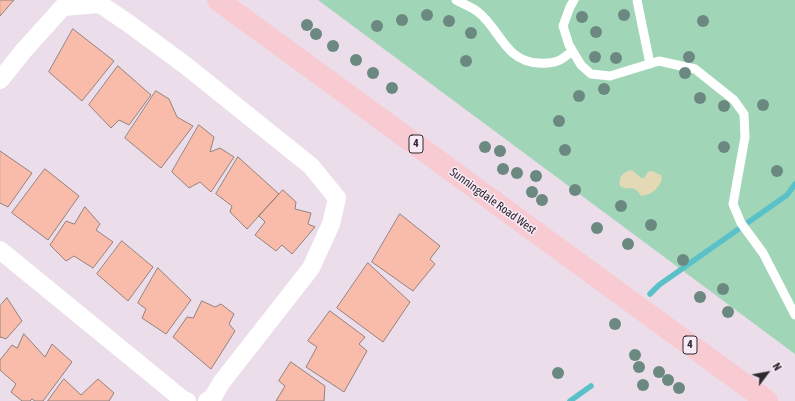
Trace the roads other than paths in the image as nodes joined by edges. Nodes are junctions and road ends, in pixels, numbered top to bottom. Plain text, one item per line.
1 (218, 0) edge
2 (456, 0) edge
3 (574, 0) edge
4 (637, 0) edge
5 (572, 51) junction
6 (650, 64) junction
7 (0, 80) edge
8 (0, 250) edge
9 (795, 315) edge
10 (187, 401) edge
11 (207, 401) edge
12 (767, 401) edge

1 - 12 main road, Sunningdale Road West / 4
2 - 5 lane
3 - 5 lane
4 - 6 lane
5 - 6 lane
6 - 9 lane
7 - 11 street
8 - 10 street

